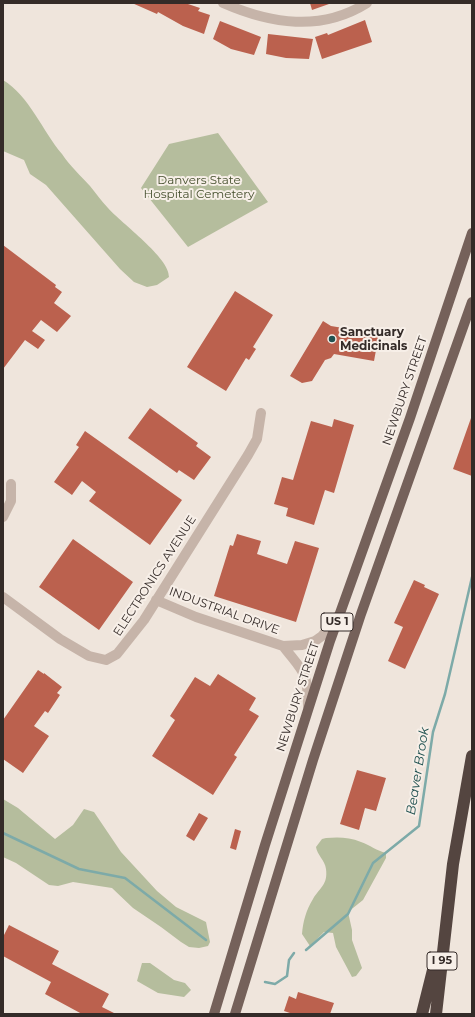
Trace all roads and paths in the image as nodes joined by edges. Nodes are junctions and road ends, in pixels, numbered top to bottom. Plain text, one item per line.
1 (223, 3) edge
2 (367, 3) edge
3 (472, 233) edge
4 (472, 302) edge
5 (261, 413) dead end
6 (12, 484) dead end
7 (3, 517) edge
8 (3, 597) edge
9 (156, 600) junction
10 (340, 614) junction
11 (283, 646) junction
12 (308, 708) junction
13 (472, 756) edge
14 (448, 908) junction
15 (214, 1014) edge
16 (235, 1014) edge
17 (422, 1014) edge
18 (436, 1014) edge

1 - 2 street
3 - 10 main road, NEWBURY STREET / US 1
4 - 16 main road, US 1
5 - 9 street, ELECTRONICS AVENUE
6 - 7 street
8 - 9 street, ELECTRONICS AVENUE
9 - 11 street, INDUSTRIAL DRIVE
10 - 11 street, INDUSTRIAL DRIVE
10 - 12 main road, NEWBURY STREET / US 1
11 - 12 street, INDUSTRIAL DRIVE
12 - 15 main road, NEWBURY STREET / US 1
13 - 14 highway, I 95
14 - 17 highway
14 - 18 highway, I 95

